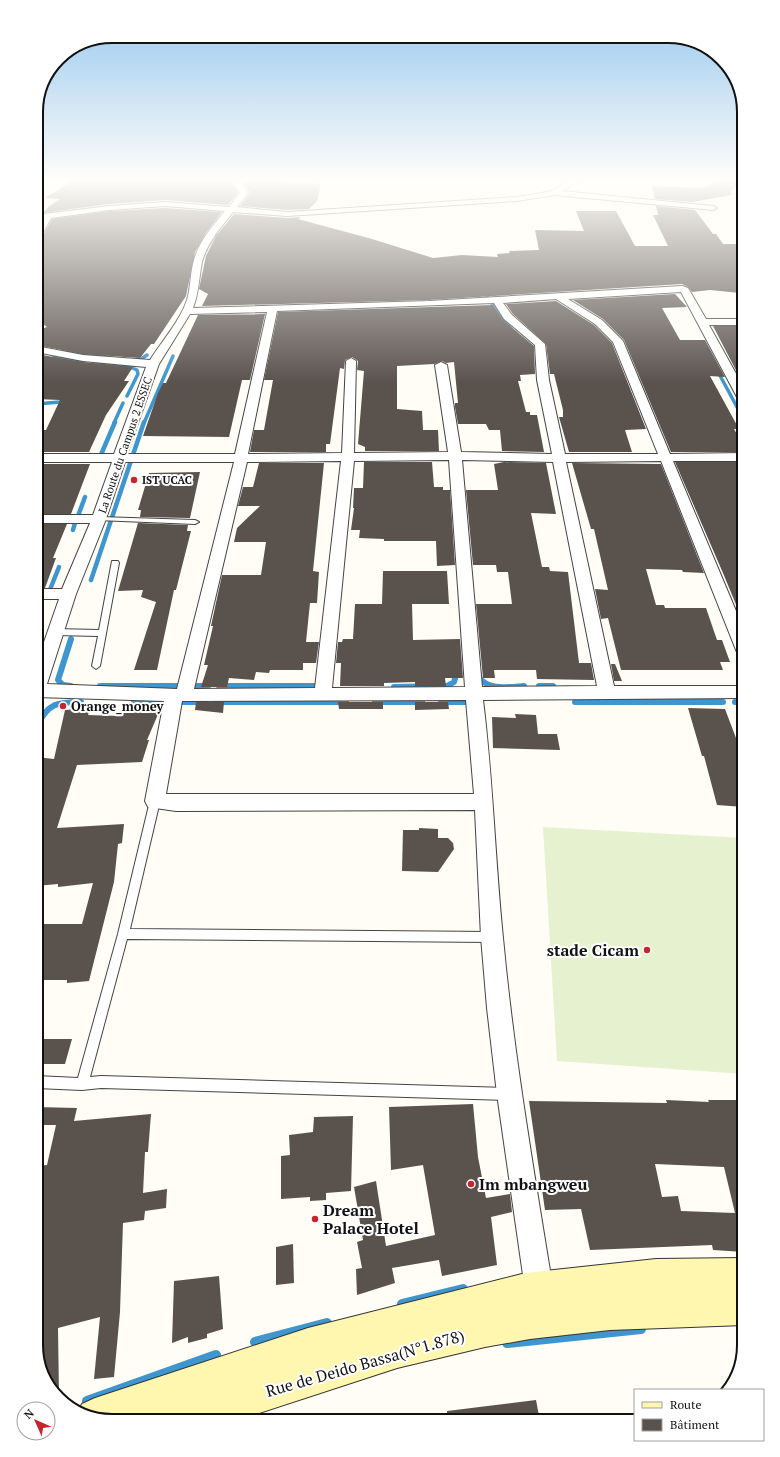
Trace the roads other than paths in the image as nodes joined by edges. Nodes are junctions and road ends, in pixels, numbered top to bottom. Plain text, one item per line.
1 (205, 247) edge
2 (560, 298) junction
3 (497, 301) junction
4 (272, 310) junction
5 (186, 311) junction
6 (702, 322) junction
7 (737, 322) edge
8 (43, 350) edge
9 (351, 361) dead end
10 (154, 364) junction
11 (441, 365) dead end
12 (737, 386) edge
13 (455, 456) junction
14 (348, 457) junction
15 (666, 457) junction
16 (737, 457) edge
17 (43, 458) edge
18 (119, 458) junction
19 (241, 458) junction
20 (559, 458) junction
21 (43, 519) edge
22 (99, 519) junction
23 (195, 522) dead end
24 (116, 564) dead end
25 (43, 594) edge
26 (68, 594) junction
27 (56, 632) junction
28 (737, 633) edge
29 (102, 634) junction
30 (96, 666) dead end
31 (43, 670) edge
32 (43, 690) edge
33 (607, 692) junction
34 (737, 692) edge
35 (323, 694) junction
36 (474, 694) junction
37 (179, 695) junction
38 (155, 801) junction
39 (484, 802) junction
40 (123, 934) junction
41 (492, 937) junction
42 (43, 1082) edge
43 (82, 1084) junction
44 (509, 1094) junction
45 (737, 1275) edge
46 (539, 1289) junction
47 (737, 1307) edge
48 (103, 1413) edge
49 (201, 1414) edge

1 - 5 street, La Route du Campus 2 ESSEC
2 - 3 street
2 - 6 street
2 - 15 street
3 - 4 street
3 - 20 street
4 - 5 street
4 - 19 street
5 - 10 street, La Route du Campus 2 ESSEC
6 - 7 street
6 - 12 street
8 - 10 street
9 - 14 street
10 - 18 street, La Route du Campus 2 ESSEC
11 - 13 street
13 - 14 street
13 - 20 street
13 - 36 street
14 - 19 street
14 - 35 street
15 - 16 street
15 - 20 street
15 - 28 street
17 - 18 street
18 - 19 street
18 - 22 street, La Route du Campus 2 ESSEC
19 - 37 street
20 - 33 street
21 - 22 street
22 - 23 lane
22 - 26 street, La Route du Campus 2 ESSEC
24 - 29 lane
25 - 26 street
26 - 27 street, La Route du Campus 2 ESSEC
27 - 29 lane
27 - 31 street, La Route du Campus 2 ESSEC
29 - 30 lane
32 - 37 street
33 - 34 street
33 - 36 street
35 - 36 street
35 - 37 street
36 - 39 street
37 - 38 street
38 - 39 street
38 - 40 lane
39 - 41 street
40 - 41 lane
40 - 43 lane
41 - 44 street
42 - 43 lane
43 - 44 lane
44 - 46 street
45 - 46 main road
46 - 48 main road
47 - 49 main road, Rue de Deido Bassa(N°1.878)

